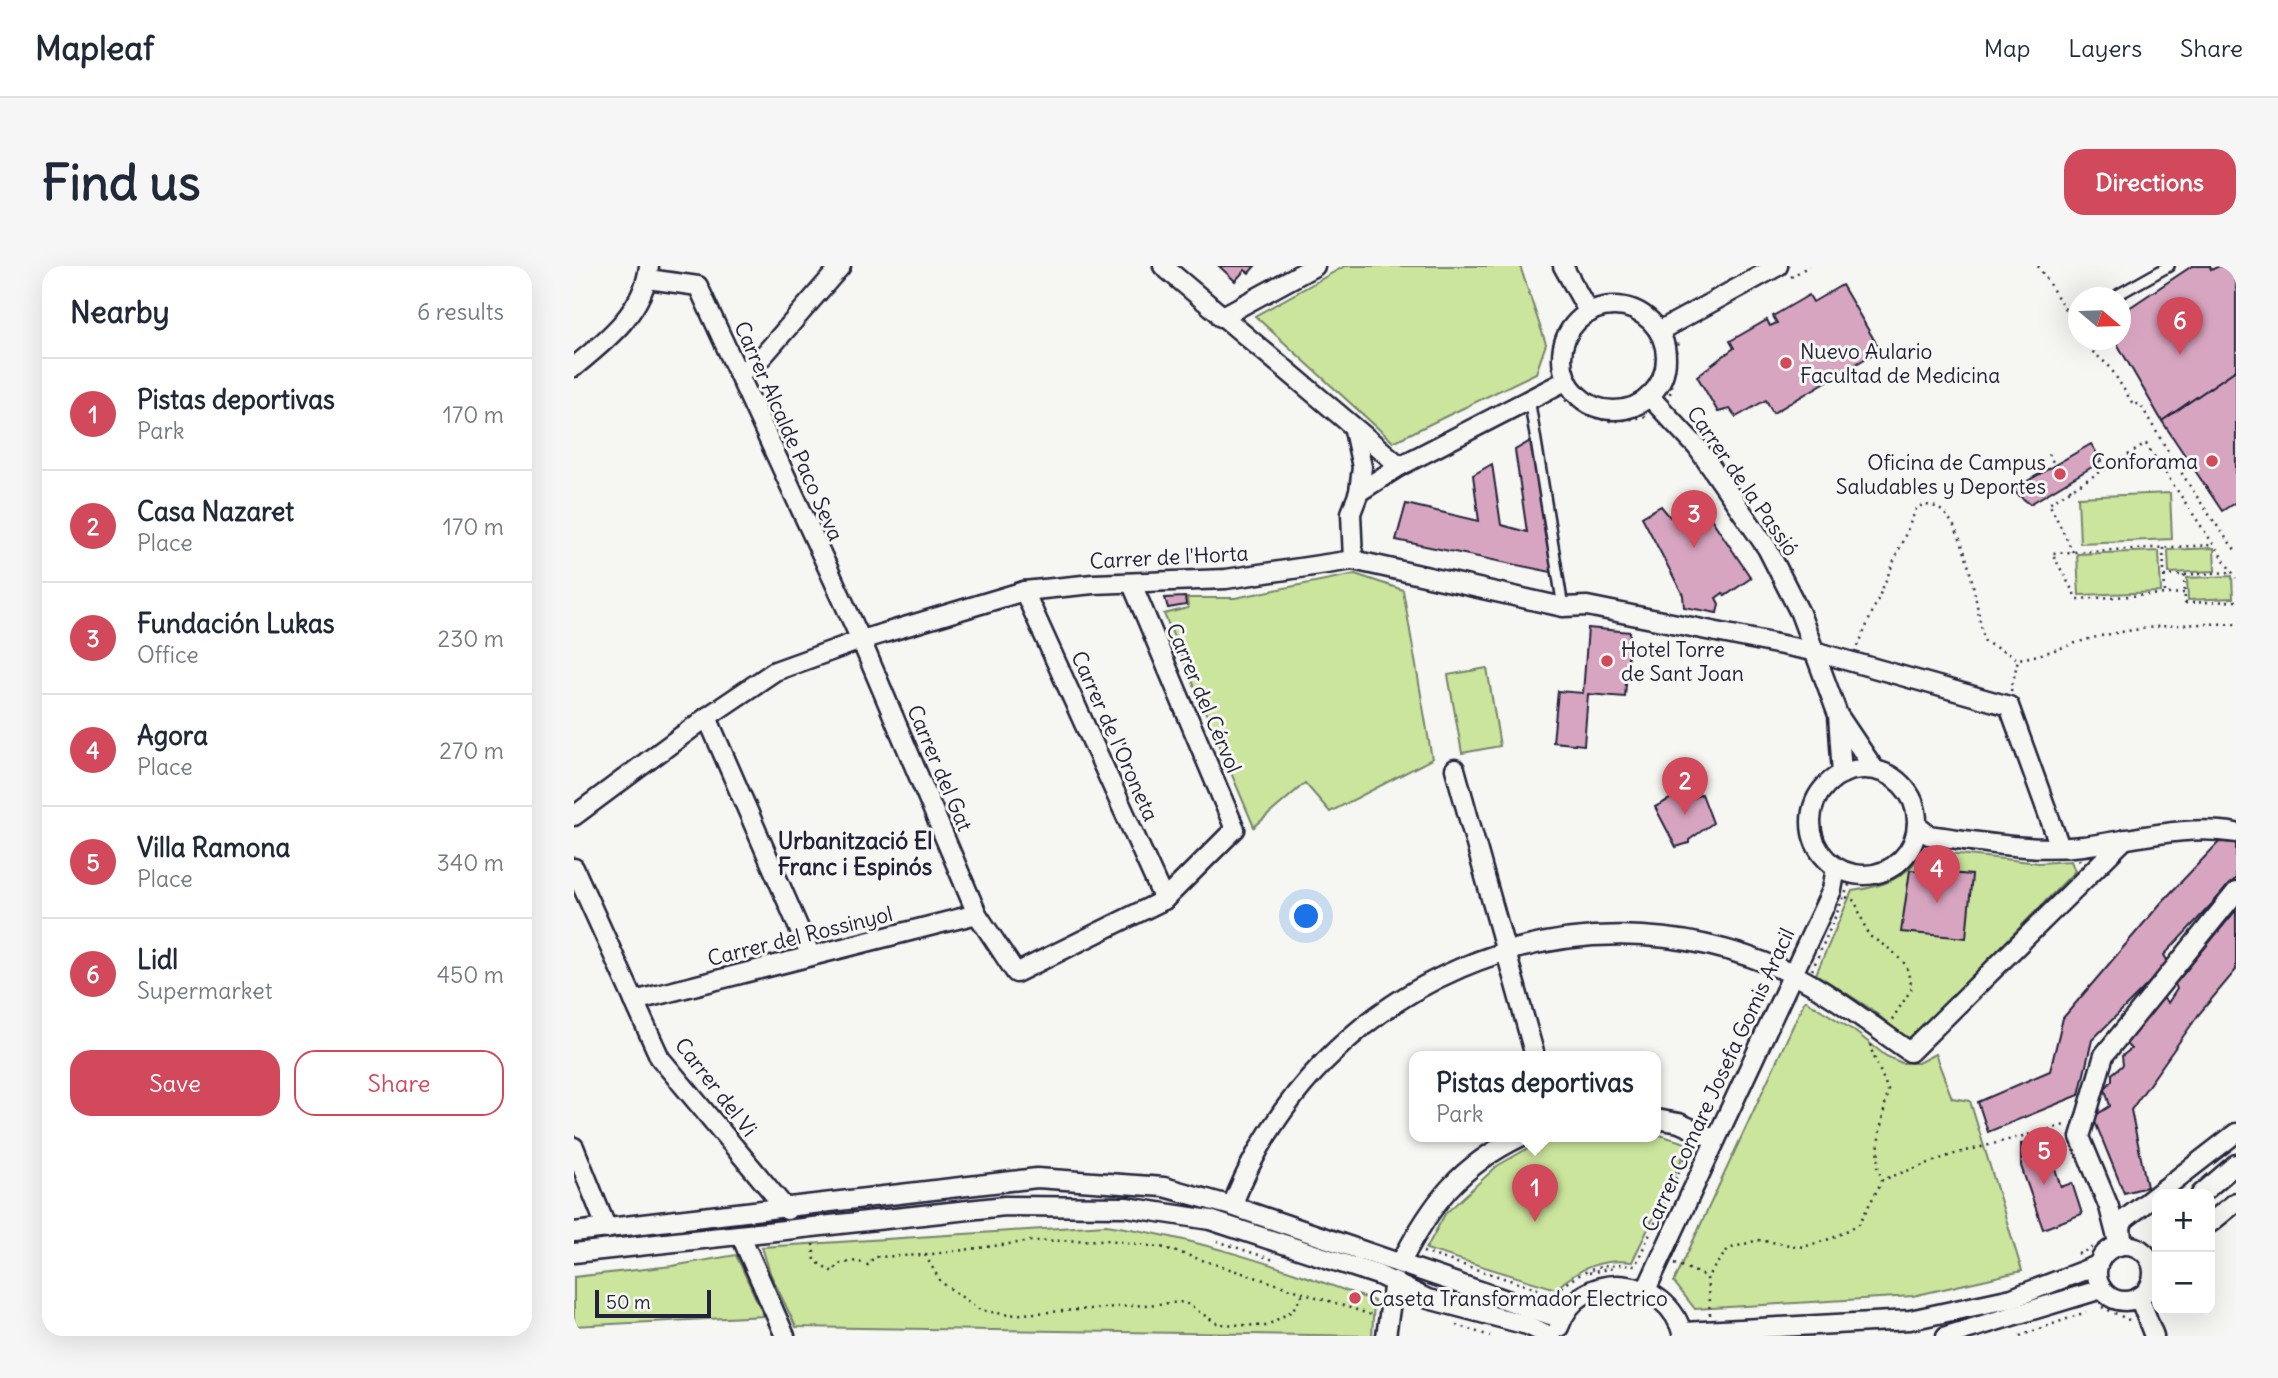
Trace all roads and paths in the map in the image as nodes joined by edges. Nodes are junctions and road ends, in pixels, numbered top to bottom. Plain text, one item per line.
1 (841, 266) edge
2 (1163, 266) edge
3 (1315, 266) edge
4 (1563, 266) edge
5 (1809, 266) edge
6 (2038, 266) edge
7 (2169, 266) edge
8 (648, 272) edge
9 (1783, 272) edge
10 (2131, 287) edge
11 (1577, 292) junction
12 (1589, 313) junction
13 (2068, 314) edge
14 (1221, 317) junction
15 (1659, 331) junction
16 (1685, 336) dead end
17 (2091, 350) edge
18 (574, 367) edge
19 (739, 373) junction
20 (1567, 380) junction
21 (1536, 395) junction
22 (1649, 396) junction
23 (1563, 398) dead end
24 (1669, 414) junction
25 (1353, 430) junction
26 (2048, 454) dead end
27 (2055, 465) dead end
28 (1400, 466) junction
29 (2066, 482) dead end
30 (2071, 490) junction
31 (1359, 492) junction
32 (2214, 545) junction
33 (2163, 548) junction
34 (2236, 551) edge
35 (2073, 552) junction
36 (1353, 560) junction
37 (2232, 572) junction
38 (2184, 575) junction
39 (2164, 576) junction
40 (2236, 578) edge
41 (1132, 584) junction
42 (1024, 591) junction
43 (2184, 593) junction
44 (2165, 594) junction
45 (2236, 601) edge
46 (1563, 607) junction
47 (2236, 624) edge
48 (861, 640) junction
49 (1817, 652) junction
50 (2018, 659) junction
51 (1851, 662) junction
52 (2009, 706) junction
53 (1838, 715) junction
54 (707, 717) junction
55 (1455, 769) dead end
56 (1837, 770) junction
57 (1875, 770) junction
58 (574, 816) edge
59 (2236, 833) edge
60 (1920, 834) junction
61 (2125, 839) junction
62 (2060, 847) junction
63 (574, 868) edge
64 (1837, 869) junction
65 (2236, 892) edge
66 (1838, 893) junction
67 (1164, 900) junction
68 (977, 914) junction
69 (1504, 951) junction
70 (811, 956) junction
71 (1792, 974) junction
72 (634, 1002) junction
73 (1884, 1030) junction
74 (1534, 1051) edge
75 (1661, 1120) edge
76 (2069, 1127) dead end
77 (2236, 1133) edge
78 (1684, 1139) dead end
79 (1715, 1139) junction
80 (1521, 1142) edge
81 (574, 1147) edge
82 (2236, 1164) edge
83 (1882, 1180) junction
84 (2207, 1189) edge
85 (2236, 1202) edge
86 (1232, 1206) junction
87 (786, 1210) junction
88 (2215, 1219) edge
89 (607, 1229) junction
90 (574, 1232) edge
91 (741, 1236) junction
92 (1213, 1240) dead end
93 (806, 1241) dead end
94 (2115, 1244) junction
95 (1423, 1245) dead end
96 (2152, 1250) edge
97 (2152, 1252) edge
98 (574, 1253) edge
99 (925, 1255) junction
100 (2066, 1259) dead end
101 (1401, 1262) junction
102 (1283, 1263) dead end
103 (2098, 1265) junction
104 (1394, 1282) junction
105 (1646, 1290) junction
106 (1303, 1294) junction
107 (2139, 1297) junction
108 (2102, 1298) junction
109 (2088, 1311) dead end
110 (1386, 1317) junction
111 (1562, 1318) junction
112 (1709, 1319) junction
113 (1454, 1322) dead end
114 (2151, 1328) edge
115 (1491, 1334) edge
116 (1683, 1334) edge
117 (785, 1336) edge
118 (1386, 1336) edge
119 (1550, 1336) edge
120 (1556, 1336) edge
121 (1946, 1336) edge
122 (2020, 1336) edge

1 - 19 street
2 - 14 street
3 - 14 street
4 - 11 street
5 - 9 path
6 - 13 path
7 - 10 lane
8 - 18 street
8 - 19 street, Carrer Alcalde Paco Seva
9 - 15 street
11 - 12 street
11 - 21 path
12 - 15 street
12 - 20 street
14 - 25 street
15 - 22 street
16 - 24 path
17 - 34 path
19 - 48 street, Carrer Alcalde Paco Seva
20 - 21 street
20 - 22 street
21 - 28 street
21 - 46 lane
22 - 24 street, Carrer de la Passió
23 - 24 path
24 - 49 street, Carrer de la Passió
25 - 28 street
25 - 31 street
26 - 27 path
28 - 31 street
29 - 30 path
30 - 32 path
30 - 35 path
31 - 36 street
32 - 33 path
32 - 37 path
33 - 35 path
33 - 39 path
35 - 44 path
36 - 41 street, Carrer de l'Horta
36 - 46 street, Carrer de l'Horta
37 - 38 path
37 - 40 path
38 - 39 path
38 - 43 path
39 - 44 path
41 - 42 street, Carrer de l'Horta
41 - 67 street, Carrer del Cérvol
42 - 48 street, Carrer de l'Horta
42 - 67 street, Carrer de l'Oroneta
43 - 44 path
43 - 45 path
46 - 49 street, Carrer de l'Horta
47 - 50 path
48 - 54 street, Carrer de l'Horta
48 - 68 street, Carrer del Gat
49 - 51 street, Carrer de l'Horta
49 - 53 street, Carrer de la Passió
50 - 51 path
50 - 52 path
51 - 52 street, Carrer de l'Horta
52 - 62 street
53 - 56 street, Carrer de la Passió
53 - 57 street, Carrer de la Passió
54 - 58 street, Carrer de l'Horta
54 - 70 street
55 - 69 street
56 - 57 street
56 - 64 street
56 - 64 path
57 - 60 street
59 - 61 street
60 - 62 street
60 - 64 street
61 - 62 street
61 - 73 street
63 - 72 street, Carrer del Vi
64 - 66 street, Carrer Comare Josefa Gomis Aracil
65 - 94 street
66 - 71 street, Carrer Comare Josefa Gomis Aracil
66 - 73 path
66 - 73 path
66 - 73 path
67 - 68 street, Carrer del Gat
68 - 70 street, Carrer del Rossinyol
69 - 71 street
69 - 74 street
69 - 86 street
70 - 72 street, Carrer del Rossinyol
71 - 73 street
71 - 79 street, Carrer Comare Josefa Gomis Aracil
72 - 87 street, Carrer del Vi
73 - 83 path
75 - 79 street
76 - 83 path
77 - 94 street
78 - 95 path
79 - 105 street, Carrer Comare Josefa Gomis Aracil
80 - 101 street
81 - 89 street
82 - 84 street
83 - 112 path
85 - 88 street
86 - 87 street
86 - 101 street
87 - 89 street
89 - 90 street
91 - 98 street
91 - 104 street
91 - 117 street
92 - 102 path
93 - 99 path
94 - 96 street
94 - 100 path
94 - 103 street
97 - 107 street
99 - 106 path
99 - 106 path
101 - 111 street
103 - 108 street
103 - 112 street
104 - 110 street
104 - 119 street
105 - 111 street
105 - 116 street
106 - 110 path
107 - 108 street
107 - 114 street
108 - 114 path
108 - 121 street
109 - 122 path
110 - 118 street
111 - 120 street
112 - 116 street
113 - 115 path

